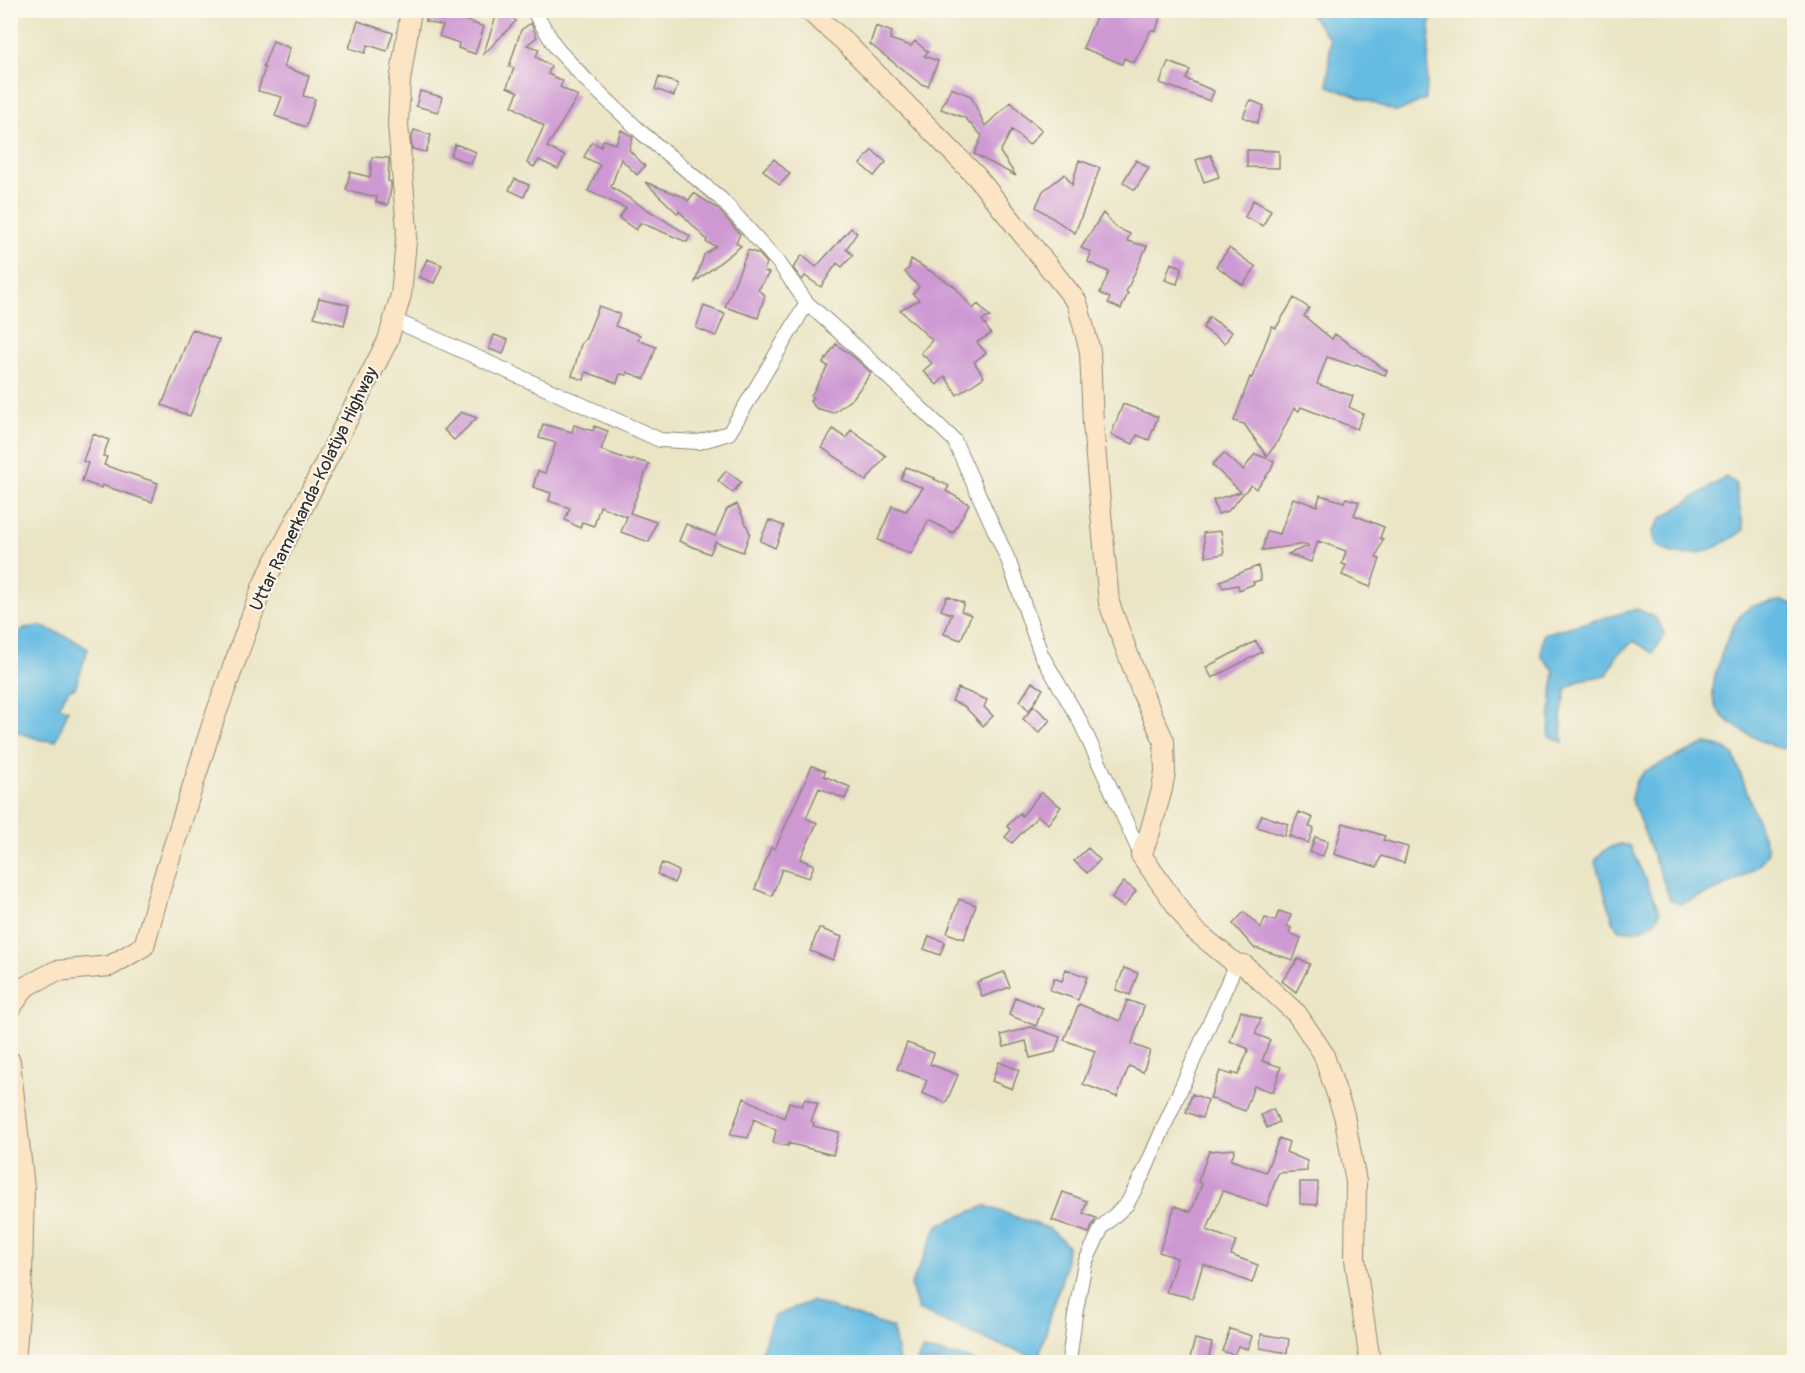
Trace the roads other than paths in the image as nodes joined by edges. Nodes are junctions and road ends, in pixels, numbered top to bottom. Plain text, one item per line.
1 (411, 10) edge
2 (533, 10) edge
3 (819, 14) edge
4 (807, 303) junction
5 (394, 320) junction
6 (1141, 855) junction
7 (1236, 964) junction
8 (10, 1009) edge
9 (10, 1061) edge
10 (15, 1362) edge
11 (1070, 1362) edge
12 (1370, 1362) edge

1 - 5 main road, Uttar Ramerkanda-Kolatiya Highway
2 - 4 street
3 - 6 main road
4 - 5 street
4 - 6 street
5 - 8 main road, Uttar Ramerkanda-Kolatiya Highway
6 - 7 main road
7 - 11 street
7 - 12 main road
9 - 10 main road

